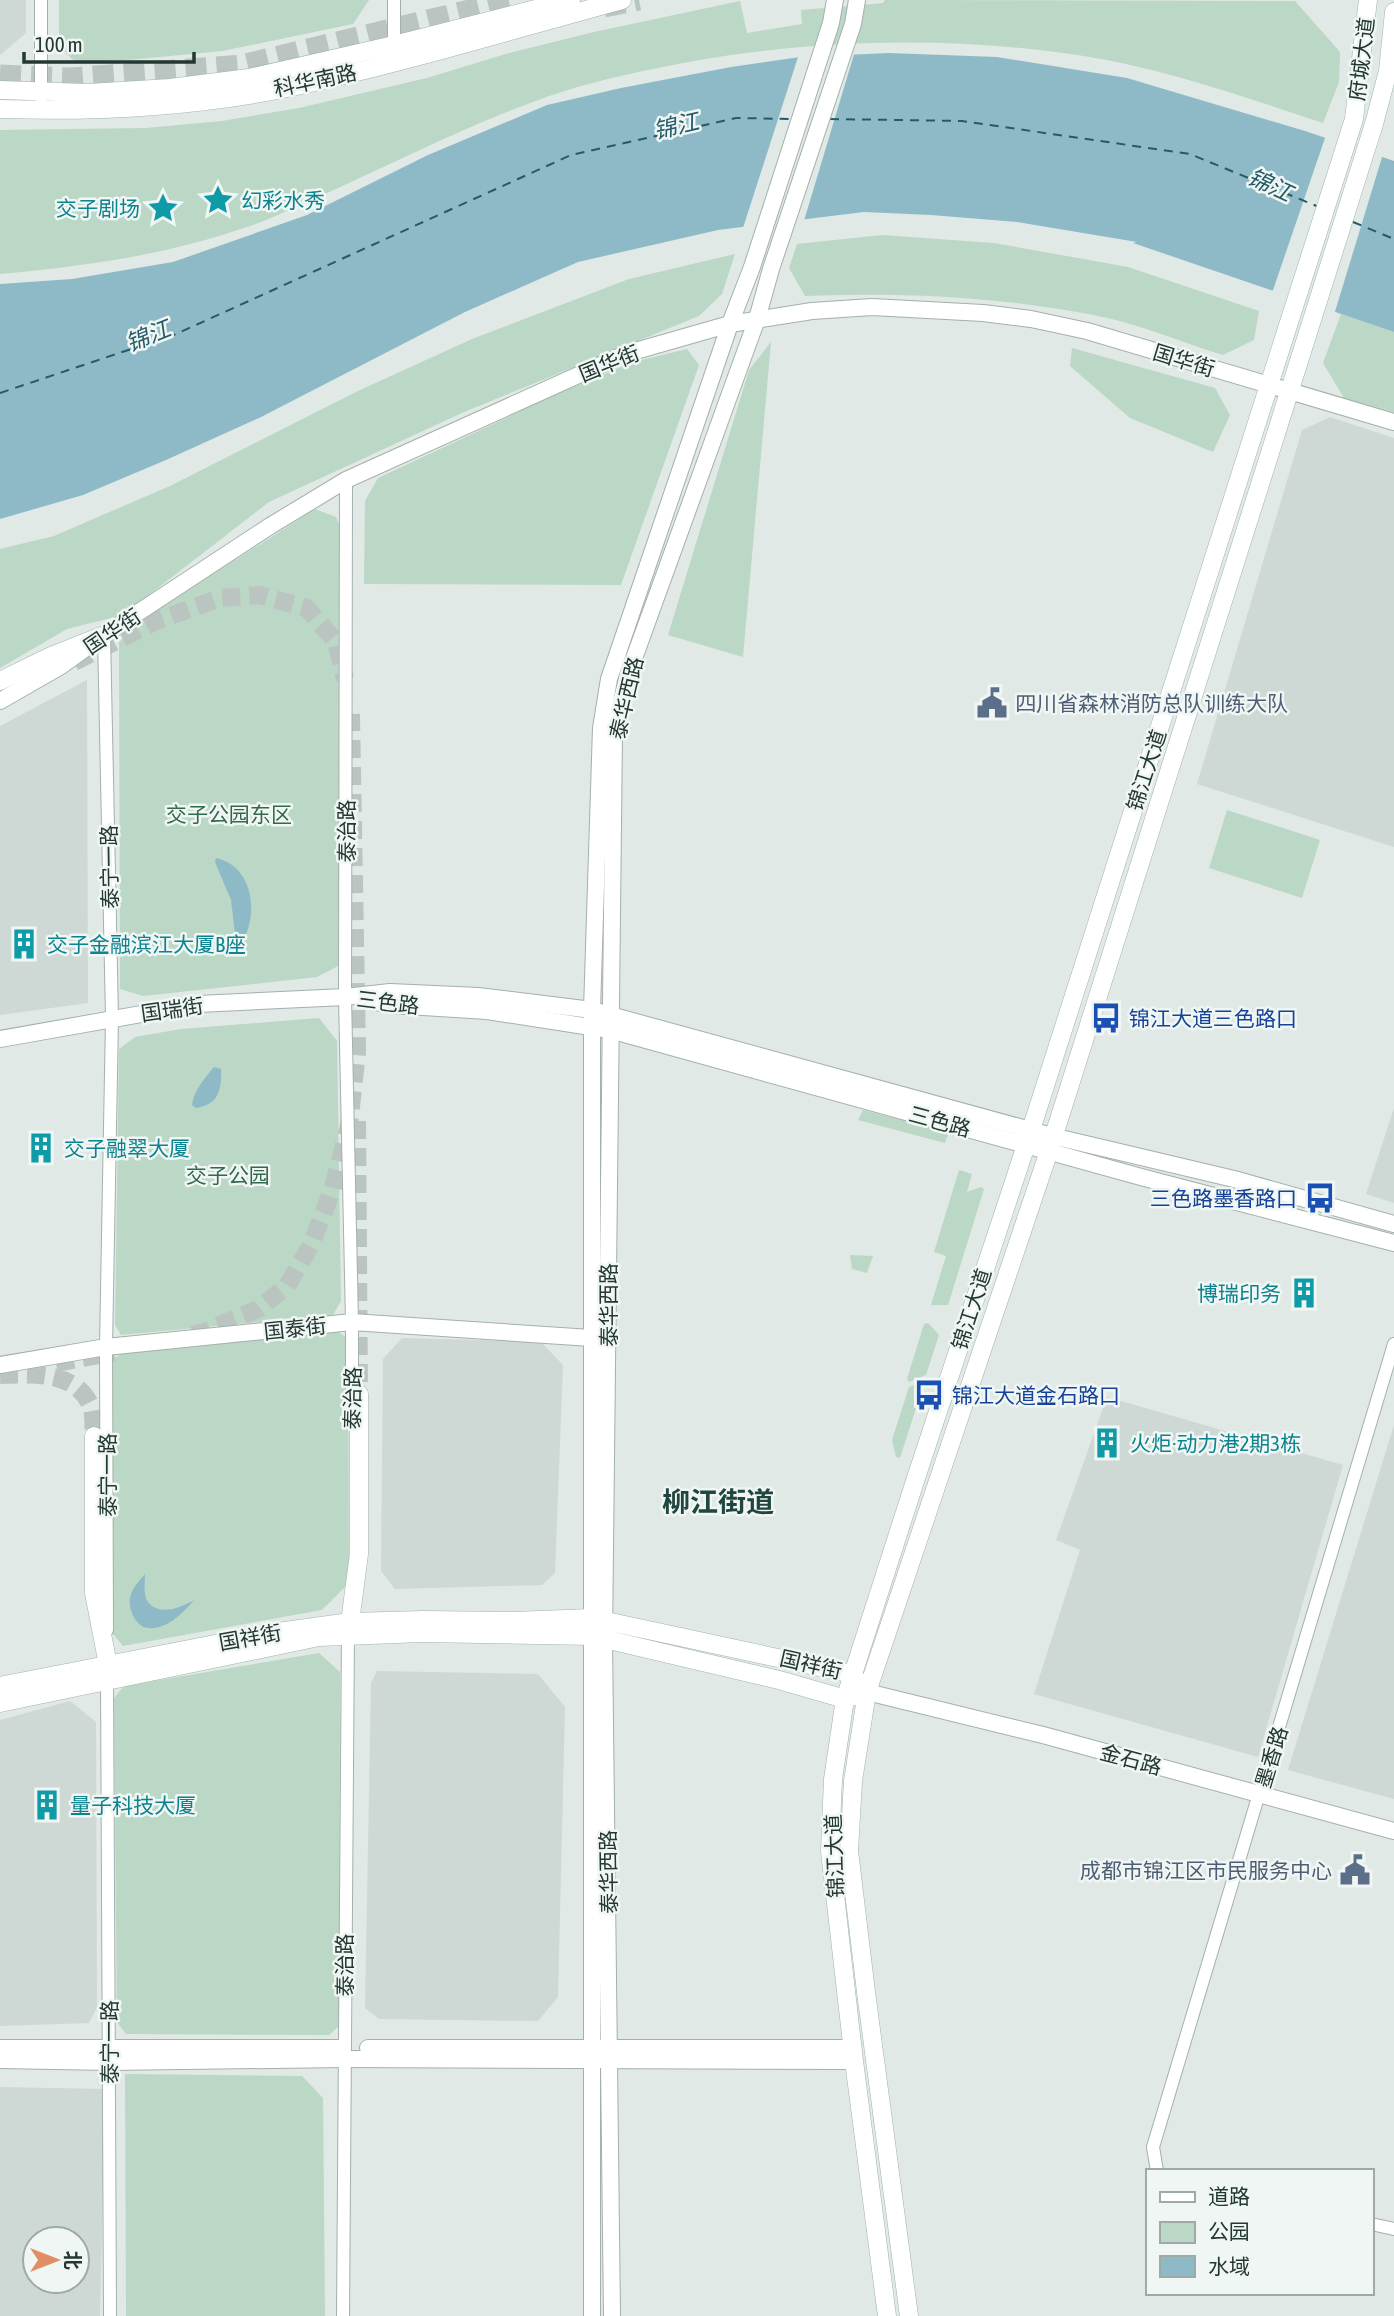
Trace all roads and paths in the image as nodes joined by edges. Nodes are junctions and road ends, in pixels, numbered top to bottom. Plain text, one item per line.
1 (41, 0) edge
2 (394, 0) edge
3 (571, 0) edge
4 (622, 0) edge
5 (835, 0) edge
6 (857, 0) edge
7 (1368, 0) edge
8 (534, 5) edge
9 (1394, 12) edge
10 (394, 45) junction
11 (1391, 68) edge
12 (0, 90) edge
13 (41, 100) junction
14 (0, 108) edge
15 (1394, 112) edge
16 (1374, 124) junction
17 (757, 319) junction
18 (730, 324) junction
19 (1287, 328) joint
20 (1308, 334) joint
21 (1270, 385) junction
22 (1290, 392) junction
23 (1394, 422) edge
24 (346, 480) junction
25 (104, 635) junction
26 (0, 681) edge
27 (0, 701) edge
28 (345, 997) junction
29 (112, 1018) junction
30 (592, 1018) junction
31 (610, 1023) junction
32 (0, 1039) edge
33 (1028, 1137) junction
34 (1051, 1144) junction
35 (1394, 1224) edge
36 (1394, 1243) edge
37 (352, 1322) junction
38 (591, 1338) junction
39 (1394, 1344) edge
40 (106, 1347) junction
41 (0, 1364) edge
42 (359, 1394) tunnel mouth
43 (94, 1436) tunnel mouth
44 (348, 1628) junction
45 (599, 1628) junction
46 (107, 1673) junction
47 (852, 1674) junction
48 (0, 1686) edge
49 (867, 1692) junction
50 (845, 1699) junction
51 (0, 1703) edge
52 (1260, 1793) junction
53 (1394, 1831) edge
54 (0, 2048) edge
55 (344, 2053) junction
56 (593, 2054) junction
57 (109, 2055) junction
58 (610, 2055) junction
59 (853, 2055) junction
60 (0, 2060) edge
61 (1157, 2169) edge
62 (1373, 2224) edge
63 (1394, 2229) edge
64 (110, 2316) edge
65 (342, 2316) edge
66 (592, 2316) edge
67 (612, 2316) edge
68 (887, 2316) edge
69 (909, 2316) edge

1 - 13 street
2 - 10 street
3 - 8 main road, 科华南路
4 - 13 main road, 科华南路
5 - 18 street, 泰华西路
6 - 17 street, 泰华西路
7 - 19 main road, 府城大道
8 - 10 main road, 科华南路
9 - 11 main road, 府城大道
10 - 13 main road, 科华南路
11 - 16 main road, 府城大道
12 - 13 main road, 科华南路
13 - 14 main road, 科华南路
15 - 16 main road
16 - 20 main road, 府城大道
17 - 18 street, 国华街
17 - 21 street, 国华街
17 - 31 street, 泰华西路
18 - 24 street, 国华街
18 - 30 street, 泰华西路
19 - 21 main road, 锦江大道
20 - 22 main road, 锦江大道
21 - 22 street, 国华街
21 - 33 main road, 锦江大道
22 - 23 street, 国华街
22 - 34 main road, 锦江大道
24 - 25 street, 国华街
24 - 28 street, 泰治路
25 - 26 main road
25 - 27 street, 国华街
25 - 29 street, 泰宁一路
28 - 29 street, 国瑞街
28 - 30 street, 三色路
28 - 37 street, 泰治路
29 - 32 street, 国瑞街
29 - 40 street, 泰宁一路
30 - 31 street, 三色路
30 - 38 street, 泰华西路
31 - 33 street, 三色路
31 - 45 street, 泰华西路
33 - 34 street, 三色路
33 - 47 main road, 锦江大道
34 - 35 street, 三色路
34 - 36 street, 三色路
34 - 49 main road, 锦江大道
37 - 38 street, 国泰街
37 - 40 street, 国泰街
37 - 44 street, 泰治路
38 - 45 street, 泰华西路
39 - 52 street, 墨香路
40 - 41 street, 国泰街
40 - 46 street, 泰宁一路
42 - 44 main road
43 - 46 main road
44 - 45 main road, 国祥街
44 - 46 main road, 国祥街
44 - 55 street, 泰治路
45 - 47 main road, 国祥街
45 - 50 main road, 国祥街
45 - 56 street, 泰华西路
45 - 58 street, 泰华西路
46 - 48 main road, 国祥街
46 - 51 main road, 国祥街
46 - 57 street, 泰宁一路
47 - 49 main road, 国祥街
47 - 50 main road, 锦江大道
49 - 50 main road, 国祥街
49 - 52 street, 金石路
49 - 69 main road, 锦江大道
50 - 59 main road, 锦江大道
52 - 53 street, 金石路
52 - 61 street, 墨香路
54 - 57 street
55 - 56 street
55 - 57 street
55 - 65 street, 泰治路
56 - 58 street
56 - 66 street, 泰华西路
57 - 60 street
57 - 64 street, 泰宁一路
58 - 59 street
58 - 67 street, 泰华西路
59 - 68 main road, 锦江大道
62 - 63 street

